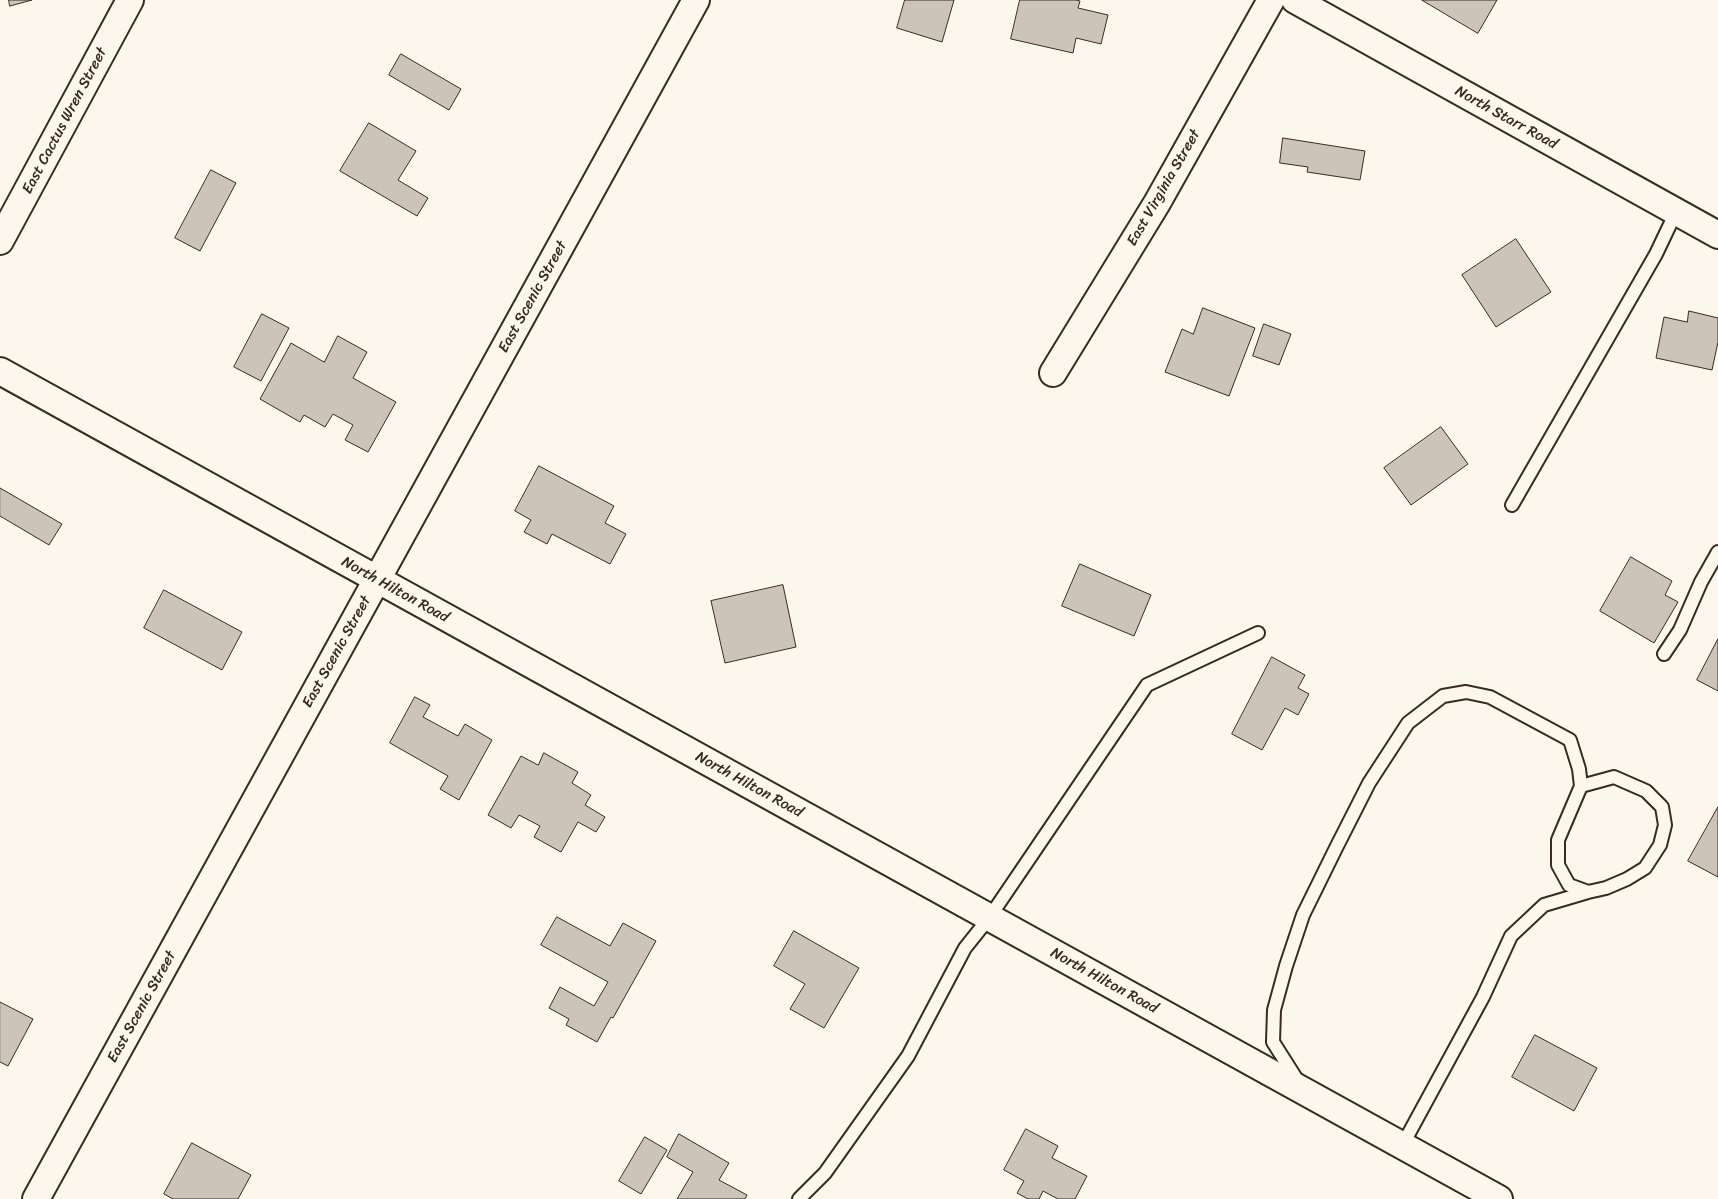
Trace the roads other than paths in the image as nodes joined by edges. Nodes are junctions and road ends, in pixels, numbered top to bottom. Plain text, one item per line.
1 (130, 0) edge
2 (696, 0) edge
3 (1271, 0) edge
4 (1295, 0) edge
5 (1676, 212) junction
6 (1718, 235) edge
7 (0, 241) edge
8 (0, 371) edge
9 (1053, 373) dead end
10 (1512, 505) dead end
11 (1718, 552) edge
12 (377, 580) junction
13 (1258, 633) dead end
14 (1664, 654) dead end
15 (1581, 786) junction
16 (1588, 892) junction
17 (989, 918) junction
18 (1304, 1091) junction
19 (1402, 1146) junction
20 (36, 1199) edge
21 (799, 1199) edge
22 (1499, 1199) edge

1 - 7 street, East Cactus Wren Street
2 - 12 street, East Scenic Street
3 - 9 street, East Virginia Street
4 - 5 street, North Starr Road
5 - 6 street, North Starr Road
5 - 10 lane
8 - 12 street, North Hilton Road
11 - 14 lane
12 - 17 street, North Hilton Road
12 - 20 street, East Scenic Street
13 - 17 lane
15 - 16 lane
15 - 16 lane
15 - 18 lane
16 - 19 lane
17 - 18 street, North Hilton Road
17 - 21 lane
18 - 19 street, North Hilton Road
19 - 22 street, North Hilton Road

